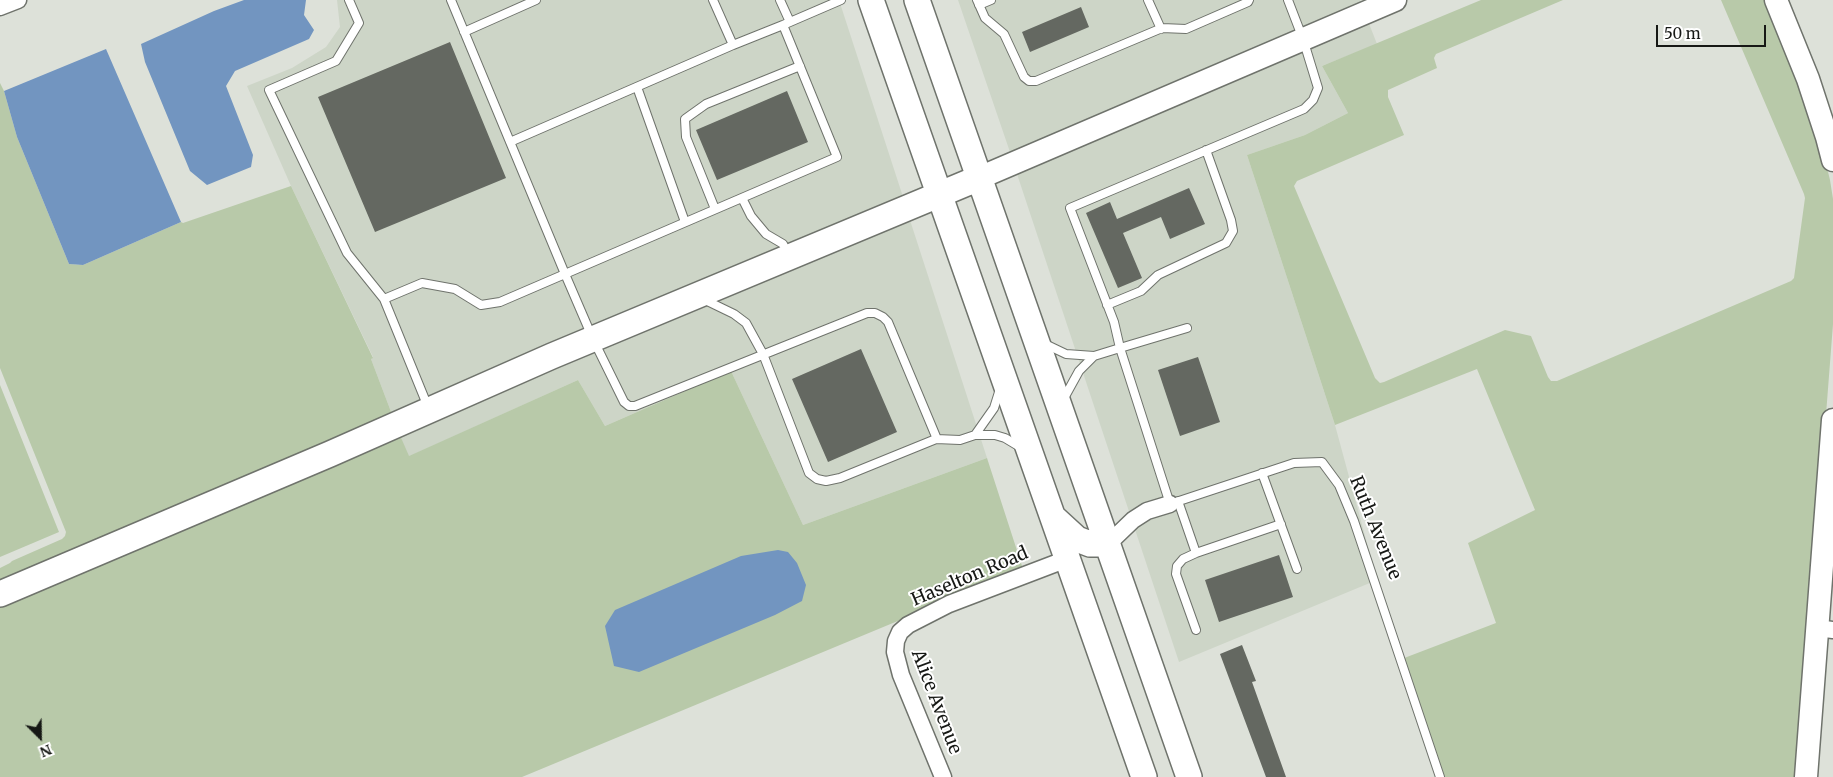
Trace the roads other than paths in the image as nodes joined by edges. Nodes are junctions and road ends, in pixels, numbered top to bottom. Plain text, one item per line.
1 (18, 0) edge
2 (349, 0) edge
3 (451, 0) edge
4 (536, 0) edge
5 (713, 0) edge
6 (780, 0) edge
7 (841, 0) edge
8 (871, 0) edge
9 (917, 0) edge
10 (991, 0) edge
11 (1148, 0) edge
12 (1250, 0) edge
13 (1288, 0) edge
14 (1396, 0) edge
15 (1776, 0) edge
16 (978, 2) edge
17 (0, 7) edge
18 (786, 23) junction
19 (1160, 29) junction
20 (464, 32) junction
21 (1303, 39) junction
22 (733, 46) junction
23 (800, 66) junction
24 (637, 87) junction
25 (510, 142) junction
26 (1206, 150) junction
27 (1833, 160) edge
28 (979, 178) junction
29 (939, 195) junction
30 (742, 198) junction
31 (715, 209) junction
32 (685, 222) junction
33 (789, 257) junction
34 (565, 274) junction
35 (697, 296) junction
36 (384, 299) junction
37 (1107, 305) junction
38 (1186, 328) dead end
39 (593, 339) junction
40 (1036, 340) junction
41 (1120, 348) junction
42 (762, 354) junction
43 (1094, 356) junction
44 (1004, 378) junction
45 (1060, 407) junction
46 (430, 410) junction
47 (1833, 420) edge
48 (975, 435) junction
49 (937, 439) junction
50 (1030, 453) junction
51 (1262, 473) junction
52 (1174, 503) junction
53 (1052, 518) junction
54 (1281, 524) junction
55 (1108, 544) junction
56 (1196, 553) junction
57 (1067, 559) junction
58 (1297, 569) dead end
59 (0, 594) edge
60 (1825, 629) edge
61 (1196, 630) dead end
62 (896, 641) joint
63 (943, 777) edge
64 (1144, 777) edge
65 (1189, 777) edge
66 (1440, 777) edge
67 (1806, 777) edge

1 - 17 street
2 - 36 lane
3 - 20 lane
4 - 20 lane
5 - 22 lane
6 - 18 lane
7 - 18 lane
8 - 29 main road
9 - 28 main road
10 - 16 lane
11 - 19 lane
12 - 19 lane
13 - 21 lane
14 - 21 street
15 - 27 street
16 - 19 lane
18 - 22 lane
18 - 23 lane
20 - 25 lane
21 - 26 lane
21 - 28 street
22 - 24 lane
23 - 30 lane
23 - 31 lane
24 - 25 lane
24 - 32 lane
25 - 34 lane
26 - 37 lane
26 - 37 lane
28 - 29 main road
28 - 40 main road
29 - 33 main road
29 - 44 main road
30 - 31 lane
30 - 33 lane
31 - 32 lane
32 - 34 lane
33 - 35 main road
34 - 36 lane
34 - 39 lane
35 - 39 main road
35 - 42 lane
36 - 46 lane
37 - 41 lane
38 - 41 lane
39 - 42 lane
39 - 46 main road
40 - 43 lane
40 - 45 main road
41 - 43 lane
41 - 52 lane
42 - 49 lane
42 - 49 lane
43 - 45 lane
44 - 48 lane
44 - 50 main road
45 - 55 main road
46 - 59 main road
47 - 60 street
48 - 49 lane
48 - 50 lane
50 - 53 main road
51 - 52 lane, Ruth Avenue
51 - 54 lane
51 - 66 lane, Ruth Avenue
52 - 55 street, Ruth Avenue
52 - 56 lane
53 - 55 main road
53 - 57 main road
54 - 56 lane
54 - 58 lane
55 - 65 main road
56 - 61 lane
57 - 62 street, Haselton Road
57 - 64 main road
60 - 67 street
62 - 63 street, Alice Avenue

